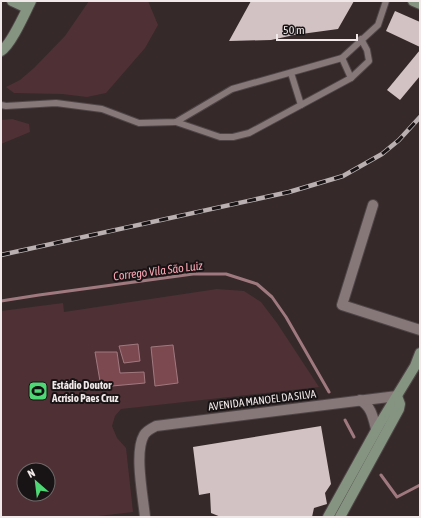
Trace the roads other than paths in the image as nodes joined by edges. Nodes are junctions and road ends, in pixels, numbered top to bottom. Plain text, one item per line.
1 (12, 1) edge
2 (386, 1) edge
3 (413, 1) edge
4 (420, 4) edge
5 (29, 5) edge
6 (361, 39) junction
7 (1, 51) edge
8 (342, 58) junction
9 (291, 72) junction
10 (351, 78) junction
11 (1, 105) edge
12 (301, 105) junction
13 (176, 122) junction
14 (373, 205) dead end
15 (420, 330) edge
16 (420, 353) edge
17 (397, 396) junction
18 (360, 400) junction
19 (374, 433) junction
20 (386, 434) junction
21 (145, 517) edge
22 (328, 517) edge
23 (340, 517) edge

1 - 5 main road
2 - 6 lane
3 - 4 main road
5 - 7 main road
6 - 8 lane
6 - 10 lane
8 - 9 lane
8 - 10 lane
9 - 12 lane
9 - 13 lane
10 - 12 lane
11 - 13 lane
12 - 13 lane
14 - 15 street
16 - 17 main road
17 - 18 street, AVENIDA MANOEL DA SILVA
17 - 19 main road
17 - 20 main road
18 - 19 street
18 - 21 street, AVENIDA MANOEL DA SILVA
19 - 20 street
19 - 22 main road
20 - 23 main road

